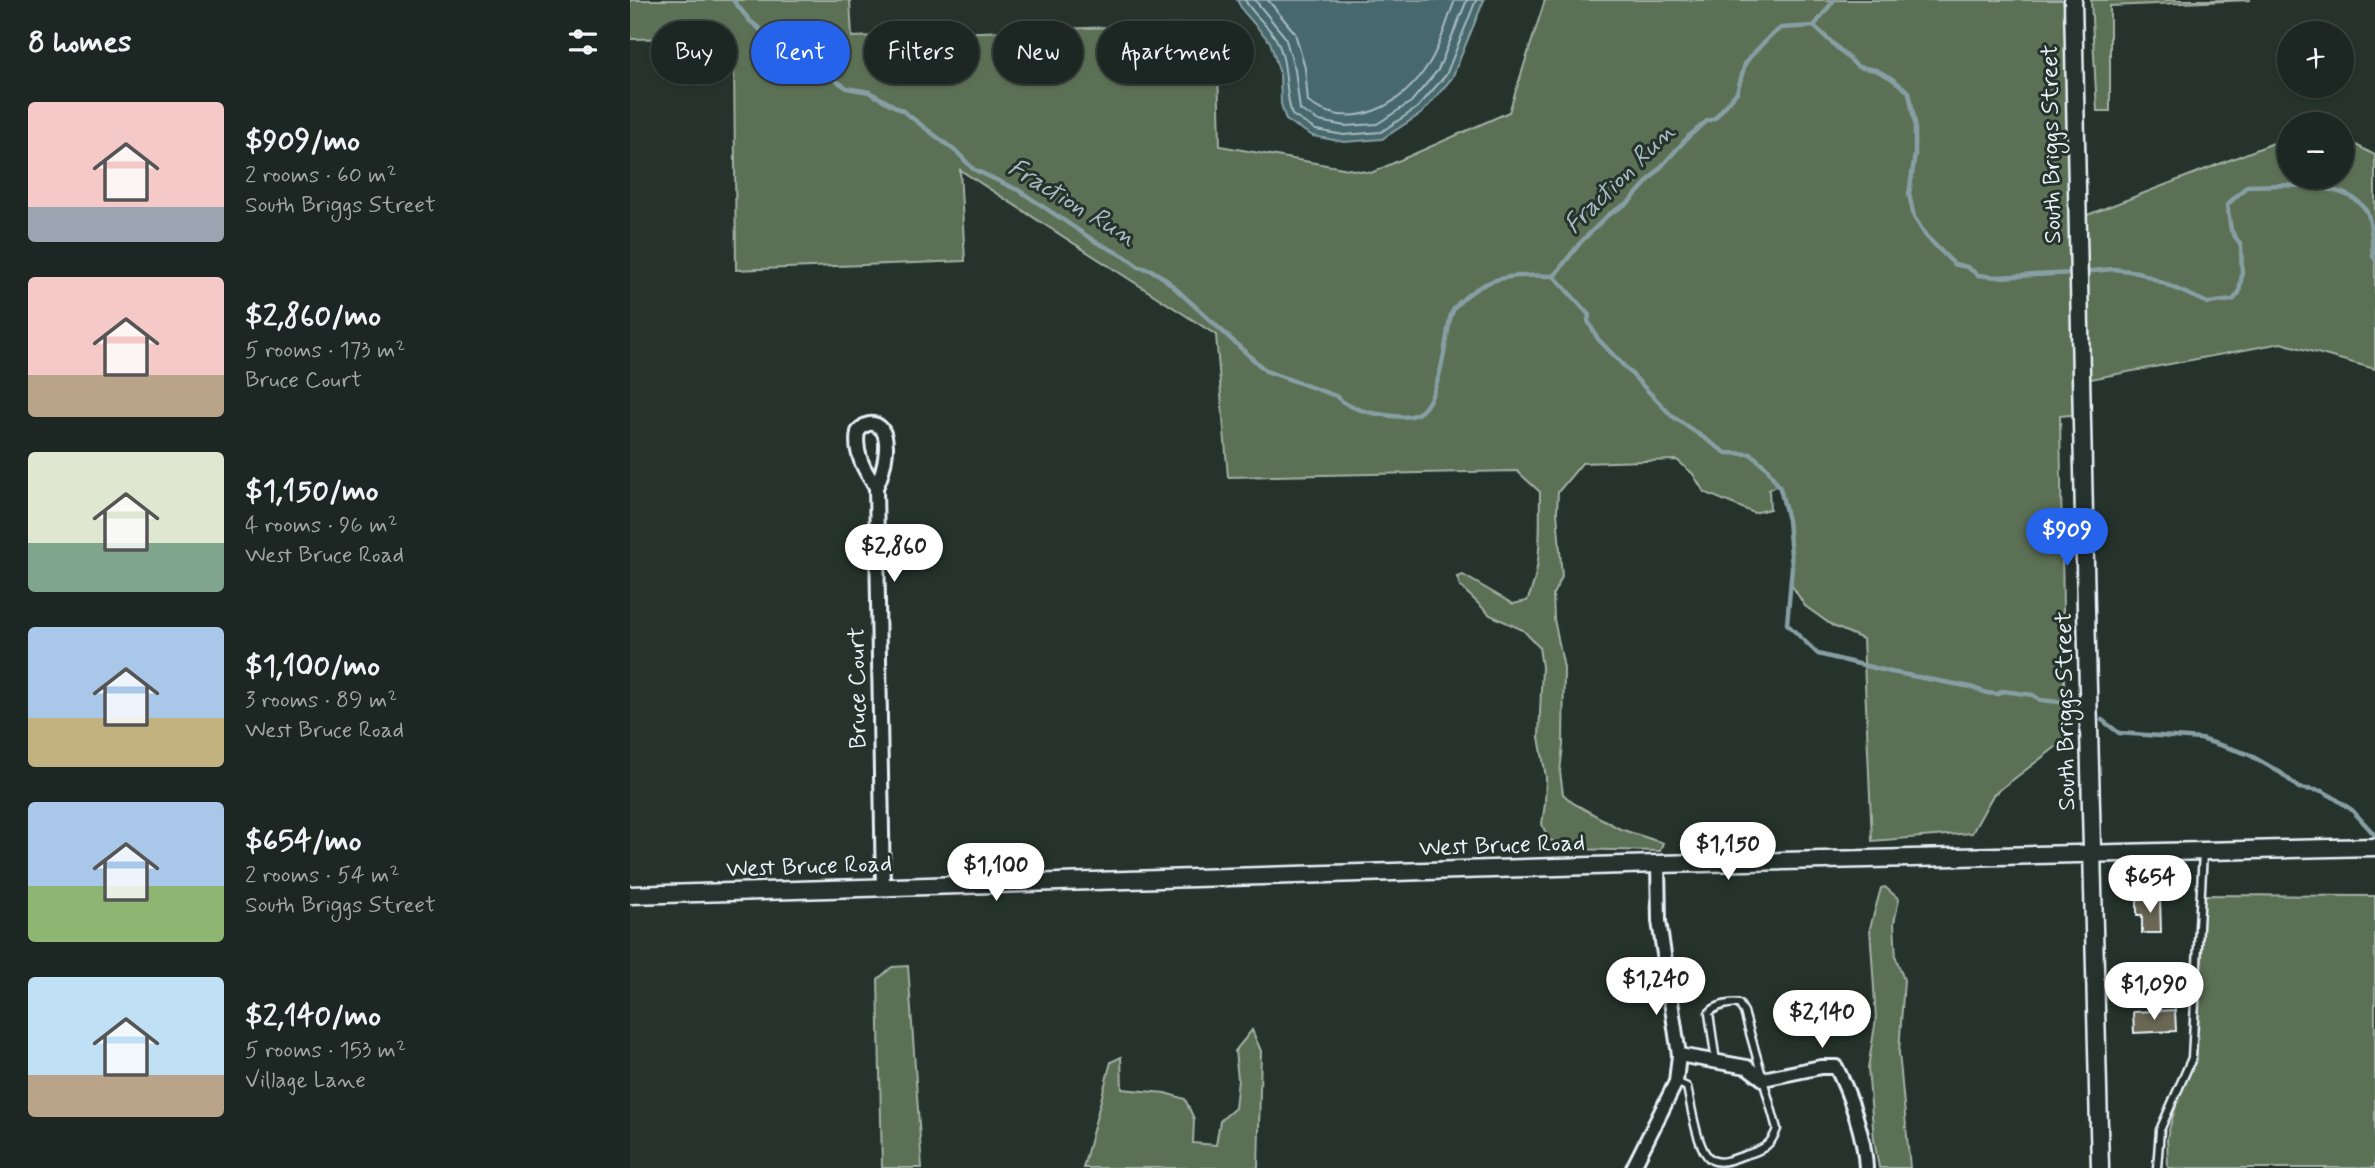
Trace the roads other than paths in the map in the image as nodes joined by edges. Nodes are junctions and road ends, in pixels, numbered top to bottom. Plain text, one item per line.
1 (2073, 0) edge
2 (876, 487) dead end
3 (2375, 846) edge
4 (2203, 850) junction
5 (2093, 853) junction
6 (1658, 864) junction
7 (883, 888) junction
8 (630, 895) edge
9 (1679, 1055) junction
10 (1716, 1062) junction
11 (1763, 1079) junction
12 (1676, 1082) junction
13 (1633, 1168) edge
14 (1866, 1168) edge
15 (2100, 1168) edge
16 (2157, 1168) edge

1 - 5 street, South Briggs Street
2 - 7 street, Bruce Court
3 - 4 street, West Bruce Road
4 - 5 street, West Bruce Road
4 - 16 lane
5 - 6 street, West Bruce Road
5 - 15 street, South Briggs Street
6 - 7 street, West Bruce Road
6 - 9 street
7 - 8 street, West Bruce Road
9 - 10 street
9 - 12 street
10 - 11 street
10 - 11 lane
11 - 12 lane
11 - 14 street
12 - 13 street

